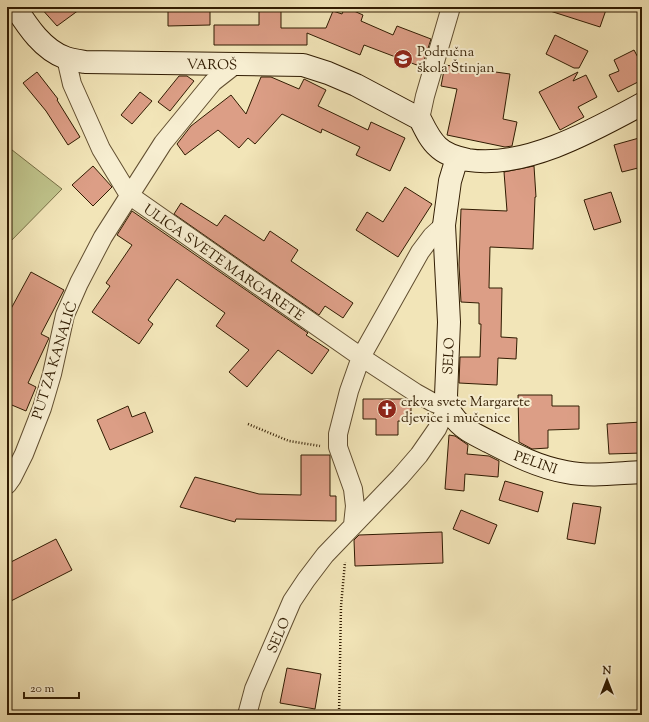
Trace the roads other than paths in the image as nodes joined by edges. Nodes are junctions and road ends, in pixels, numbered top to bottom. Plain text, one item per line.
1 (15, 7) edge
2 (451, 7) edge
3 (66, 58) junction
4 (236, 64) junction
5 (642, 104) edge
6 (420, 119) junction
7 (457, 158) junction
8 (129, 196) junction
9 (444, 225) junction
10 (362, 357) junction
11 (448, 407) junction
12 (642, 472) edge
13 (7, 485) edge
14 (353, 525) junction
15 (247, 715) edge

1 - 3 main road, VAROŠ
2 - 6 street
3 - 4 main road, VAROŠ
3 - 8 street, ULICA SVETE MARGARETE
4 - 6 main road, VAROŠ
4 - 8 street, PUT ZA KANALIĆ
5 - 7 main road
6 - 7 main road
7 - 9 main road, SELO
8 - 10 street, ULICA SVETE MARGARETE
8 - 13 street, PUT ZA KANALIĆ
9 - 10 street
9 - 11 main road, SELO
10 - 11 street, ULICA SVETE MARGARETE
10 - 14 street
11 - 12 main road, PELINI
11 - 14 street, SELO
14 - 15 street, SELO

